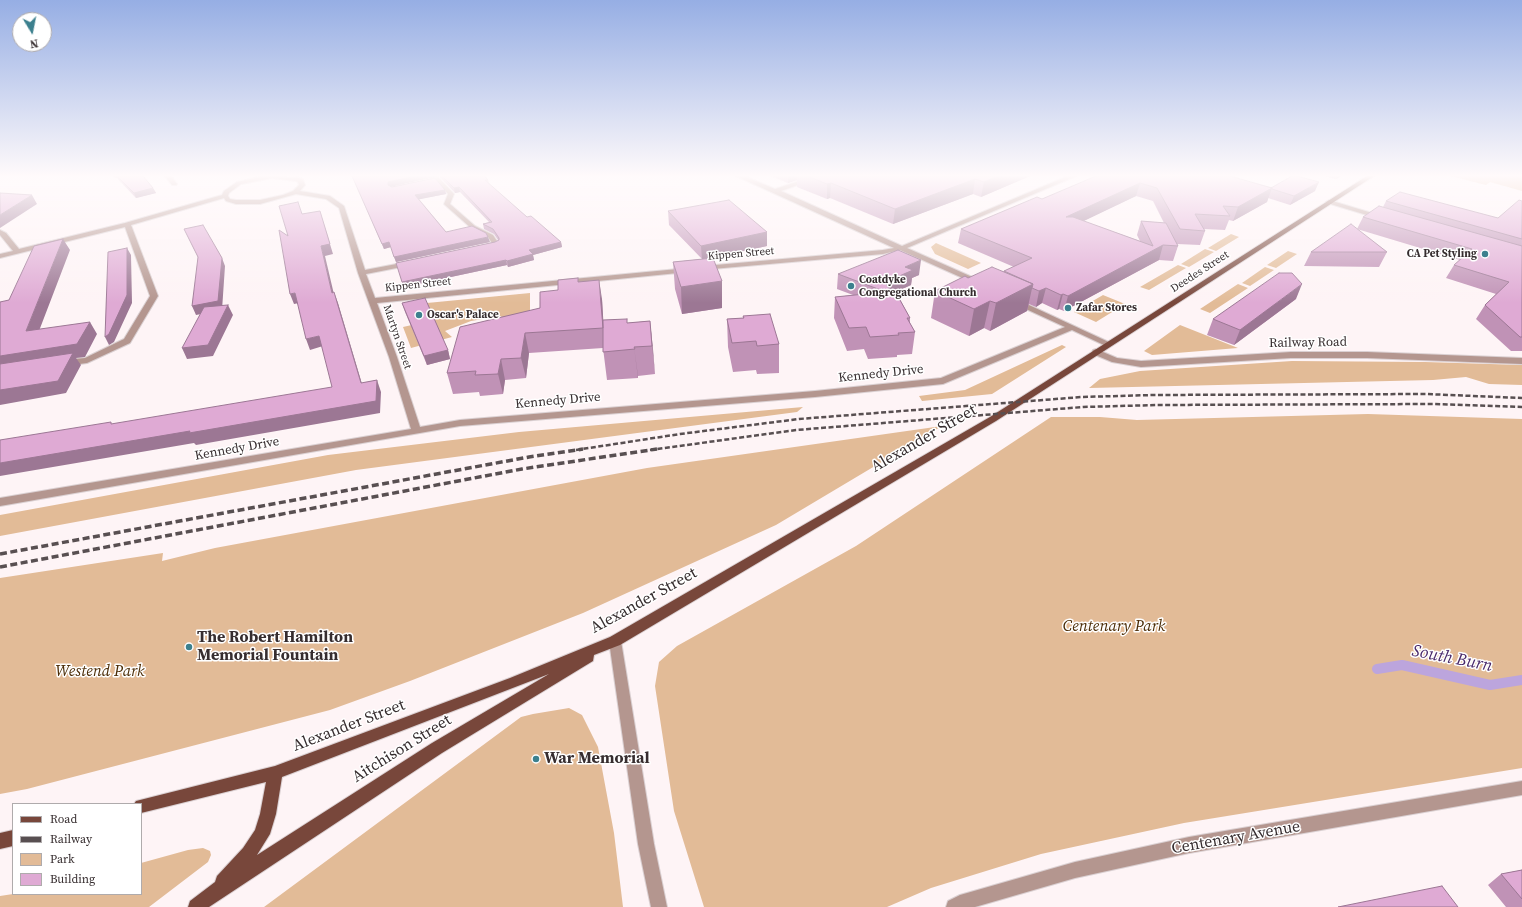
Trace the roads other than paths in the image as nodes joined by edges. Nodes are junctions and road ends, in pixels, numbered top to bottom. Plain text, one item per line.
1 (147, 218) edge
2 (345, 218) edge
3 (464, 218) edge
4 (836, 218) edge
5 (972, 218) edge
6 (1304, 218) edge
7 (127, 224) junction
8 (0, 232) edge
9 (481, 247) edge
10 (902, 248) junction
11 (18, 252) junction
12 (0, 256) edge
13 (414, 262) edge
14 (362, 273) junction
15 (980, 284) edge
16 (1008, 297) edge
17 (373, 301) junction
18 (1072, 326) junction
19 (1109, 344) junction
20 (1096, 352) junction
21 (1522, 360) edge
22 (1082, 362) joint
23 (55, 365) edge
24 (416, 430) junction
25 (0, 502) edge
26 (615, 641) junction
27 (275, 773) junction
28 (1522, 788) edge
29 (142, 806) edge
30 (12, 838) edge
31 (0, 841) edge
32 (212, 894) junction
33 (196, 907) edge
34 (659, 907) edge
35 (954, 907) edge

1 - 7 street
2 - 14 street, Martyn Street
3 - 9 street
4 - 10 street
5 - 10 street, Kippen Street
6 - 19 main road, Deedes Street
7 - 11 street
7 - 23 street
8 - 11 street
10 - 15 street
10 - 17 street, Kippen Street
11 - 12 street
13 - 14 street
14 - 17 street, Martyn Street
16 - 18 street
17 - 24 street, Martyn Street
18 - 19 street
18 - 24 street, Kennedy Drive
19 - 20 main road, Deedes Street
20 - 21 street, Railway Road
20 - 22 main road, Deedes Street
22 - 26 main road, Alexander Street
24 - 25 street, Kennedy Drive
26 - 27 main road, Alexander Street
26 - 32 main road, Aitchison Street
26 - 34 street
27 - 29 main road, Alexander Street
27 - 32 main road, Aitchison Street
28 - 35 street, Centenary Avenue
30 - 31 main road
32 - 33 main road, Aitchison Street

